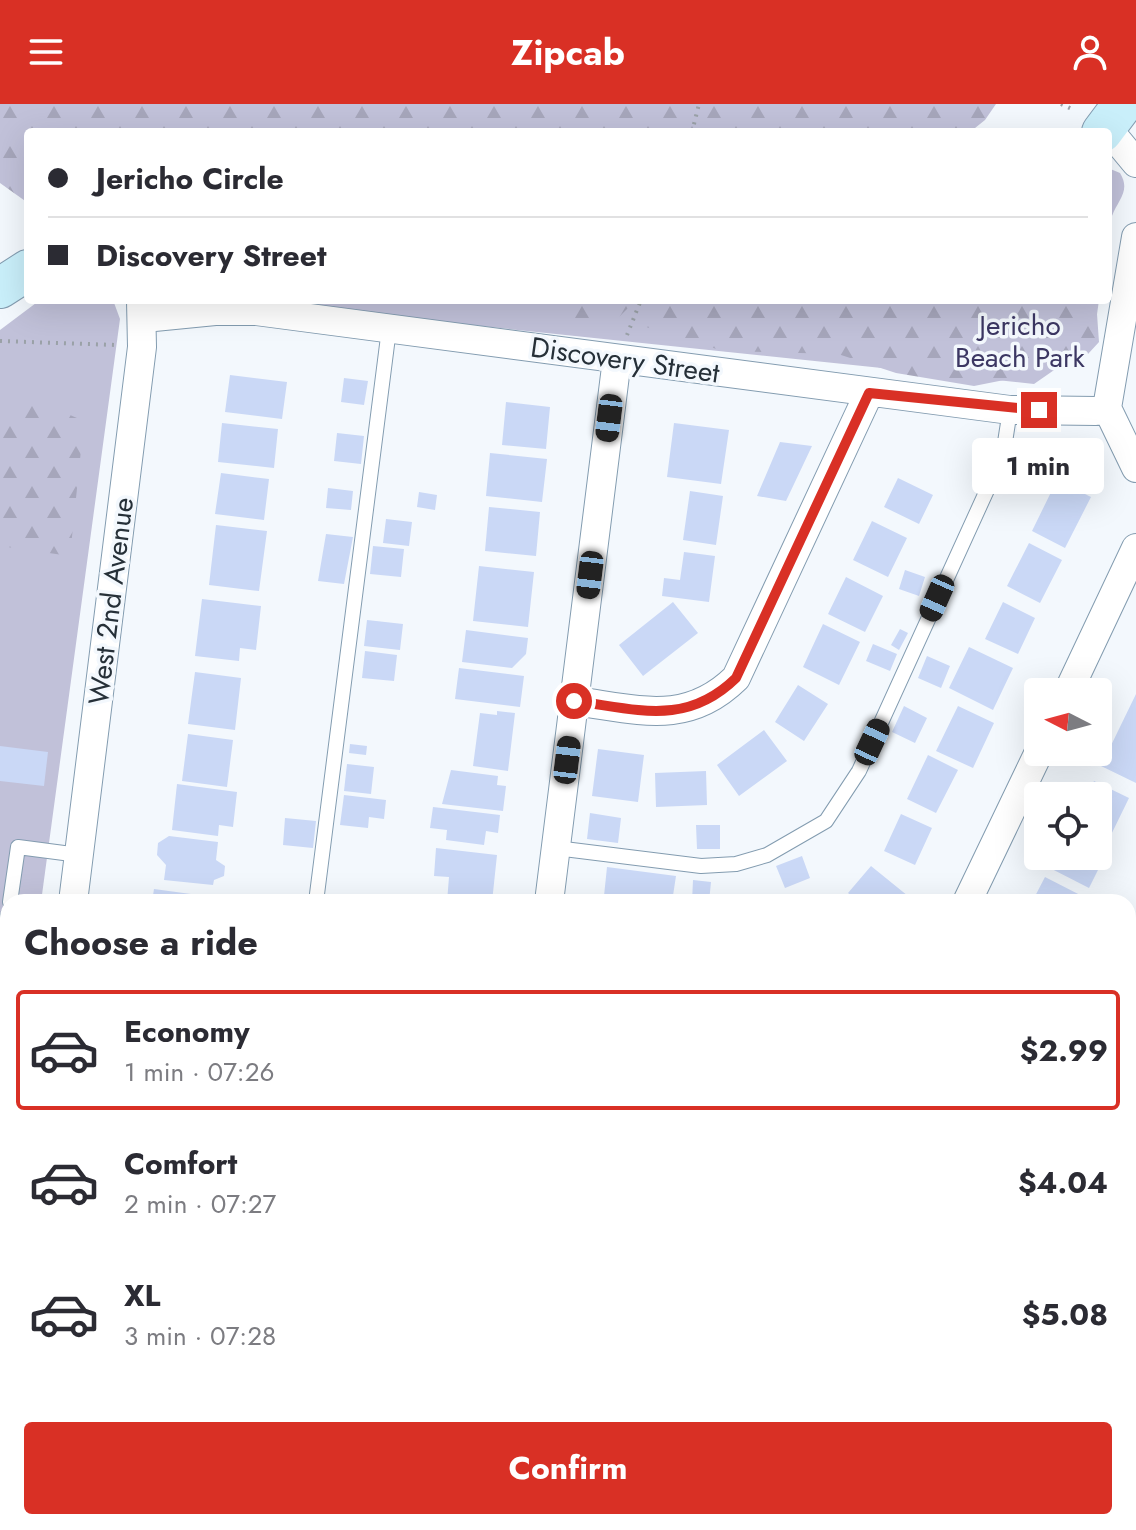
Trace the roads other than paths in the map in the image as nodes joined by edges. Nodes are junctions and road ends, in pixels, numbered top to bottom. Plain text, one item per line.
1 (1112, 132) edge
2 (1136, 163) edge
3 (1136, 237) edge
4 (24, 273) edge
5 (0, 288) edge
6 (142, 309) edge
7 (389, 329) junction
8 (617, 359) junction
9 (869, 393) junction
10 (1107, 408) junction
11 (1010, 410) junction
12 (1136, 468) edge
13 (1136, 548) edge
14 (1075, 678) edge
15 (574, 701) junction
16 (1032, 766) edge
17 (556, 848) junction
18 (79, 855) junction
19 (11, 894) edge
20 (74, 894) edge
21 (317, 894) edge
22 (550, 894) edge
23 (971, 894) edge

1 - 2 street
3 - 10 street
4 - 5 street
6 - 7 street, Discovery Street
6 - 18 street, West 2nd Avenue
7 - 8 street, Discovery Street
7 - 21 lane
8 - 9 street, Discovery Street
8 - 15 street
9 - 11 street, Discovery Street
9 - 15 street
10 - 11 street, Discovery Street
10 - 12 street
11 - 17 lane
13 - 14 street
15 - 17 street
16 - 23 street
17 - 22 street
18 - 19 lane
18 - 20 street, West 2nd Avenue

